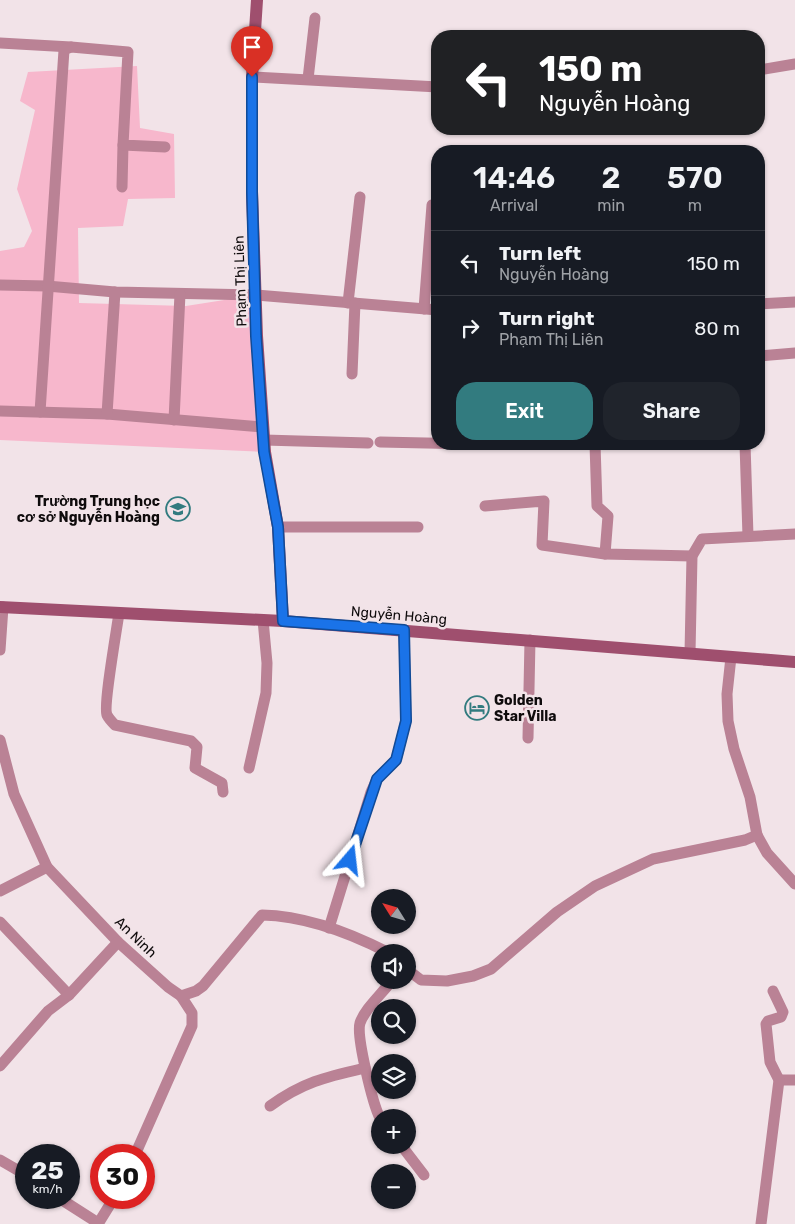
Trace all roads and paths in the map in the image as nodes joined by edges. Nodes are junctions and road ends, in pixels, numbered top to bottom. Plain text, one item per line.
1 (257, 0) edge
2 (315, 18) dead end
3 (0, 43) edge
4 (71, 47) junction
5 (795, 64) edge
6 (765, 69) edge
7 (252, 77) junction
8 (308, 79) junction
9 (431, 87) edge
10 (123, 145) junction
11 (165, 147) dead end
12 (122, 187) dead end
13 (360, 197) dead end
14 (431, 218) edge
15 (0, 285) edge
16 (47, 286) junction
17 (115, 292) junction
18 (180, 294) junction
19 (256, 294) junction
20 (795, 302) edge
21 (352, 303) junction
22 (765, 304) edge
23 (424, 309) junction
24 (431, 310) edge
25 (795, 353) edge
26 (765, 356) edge
27 (352, 374) dead end
28 (0, 411) edge
29 (40, 412) junction
30 (107, 414) junction
31 (174, 420) junction
32 (263, 427) junction
33 (264, 440) junction
34 (431, 444) edge
35 (595, 450) edge
36 (745, 450) edge
37 (485, 506) dead end
38 (278, 527) junction
39 (418, 527) dead end
40 (795, 534) edge
41 (748, 536) junction
42 (605, 554) junction
43 (692, 556) junction
44 (2, 607) edge
45 (119, 613) junction
46 (263, 620) junction
47 (283, 621) junction
48 (404, 630) junction
49 (530, 640) junction
50 (0, 650) edge
51 (690, 653) junction
52 (731, 657) junction
53 (795, 662) edge
54 (528, 738) dead end
55 (0, 740) edge
56 (249, 768) dead end
57 (223, 792) dead end
58 (756, 835) junction
59 (47, 867) junction
60 (795, 884) edge
61 (0, 891) edge
62 (0, 922) edge
63 (329, 928) junction
64 (118, 942) junction
65 (372, 944) edge
66 (416, 976) edge
67 (385, 989) edge
68 (773, 991) dead end
69 (69, 995) junction
70 (181, 996) junction
71 (4, 1053) edge
72 (0, 1066) edge
73 (365, 1068) junction
74 (779, 1080) junction
75 (795, 1080) edge
76 (270, 1106) dead end
77 (376, 1109) edge
78 (140, 1144) edge
79 (408, 1154) edge
80 (0, 1160) edge
81 (15, 1169) edge
82 (424, 1175) dead end
83 (76, 1209) edge
84 (107, 1209) edge
85 (98, 1224) edge
86 (761, 1224) edge

1 - 7 street, Phạm Thị Liên
2 - 8 street
3 - 4 street
4 - 10 street
4 - 16 street
5 - 6 street
7 - 8 street
7 - 19 street, Phạm Thị Liên
8 - 9 street
10 - 11 street
10 - 12 street
13 - 21 street
14 - 23 street
15 - 16 street
16 - 17 street
16 - 29 street
17 - 18 street
17 - 30 street
18 - 19 street
18 - 31 street
19 - 21 street
19 - 32 street, Phạm Thị Liên
20 - 22 street
21 - 23 street
21 - 27 street
23 - 24 street
25 - 26 street
28 - 29 street
29 - 30 street
30 - 31 street
31 - 32 street
32 - 33 street, Phạm Thị Liên
33 - 34 street
33 - 38 street, Phạm Thị Liên
35 - 42 street
36 - 41 street
37 - 42 street
38 - 39 street
38 - 47 street, Phạm Thị Liên
40 - 41 street
41 - 43 street
42 - 43 street
43 - 51 street
44 - 45 street, Nguyễn Hoàng
44 - 50 street
45 - 46 street, Nguyễn Hoàng
45 - 57 street
46 - 47 street, Nguyễn Hoàng
46 - 56 street
47 - 48 street, Nguyễn Hoàng
48 - 49 street, Nguyễn Hoàng
48 - 63 street
49 - 51 street, Nguyễn Hoàng
49 - 54 street
51 - 52 street, Nguyễn Hoàng
52 - 53 street, Nguyễn Hoàng
52 - 58 street
55 - 59 street, An Ninh
58 - 60 street
58 - 66 street
59 - 61 street
59 - 64 street, An Ninh
62 - 69 street
63 - 65 street
63 - 70 street
64 - 69 street
64 - 70 street, An Ninh
67 - 73 street
68 - 74 street
69 - 71 street
70 - 78 street, An Ninh
71 - 72 street
73 - 76 street
73 - 77 street
74 - 75 street
74 - 86 street
79 - 82 street
80 - 81 street
83 - 85 street
84 - 85 street

